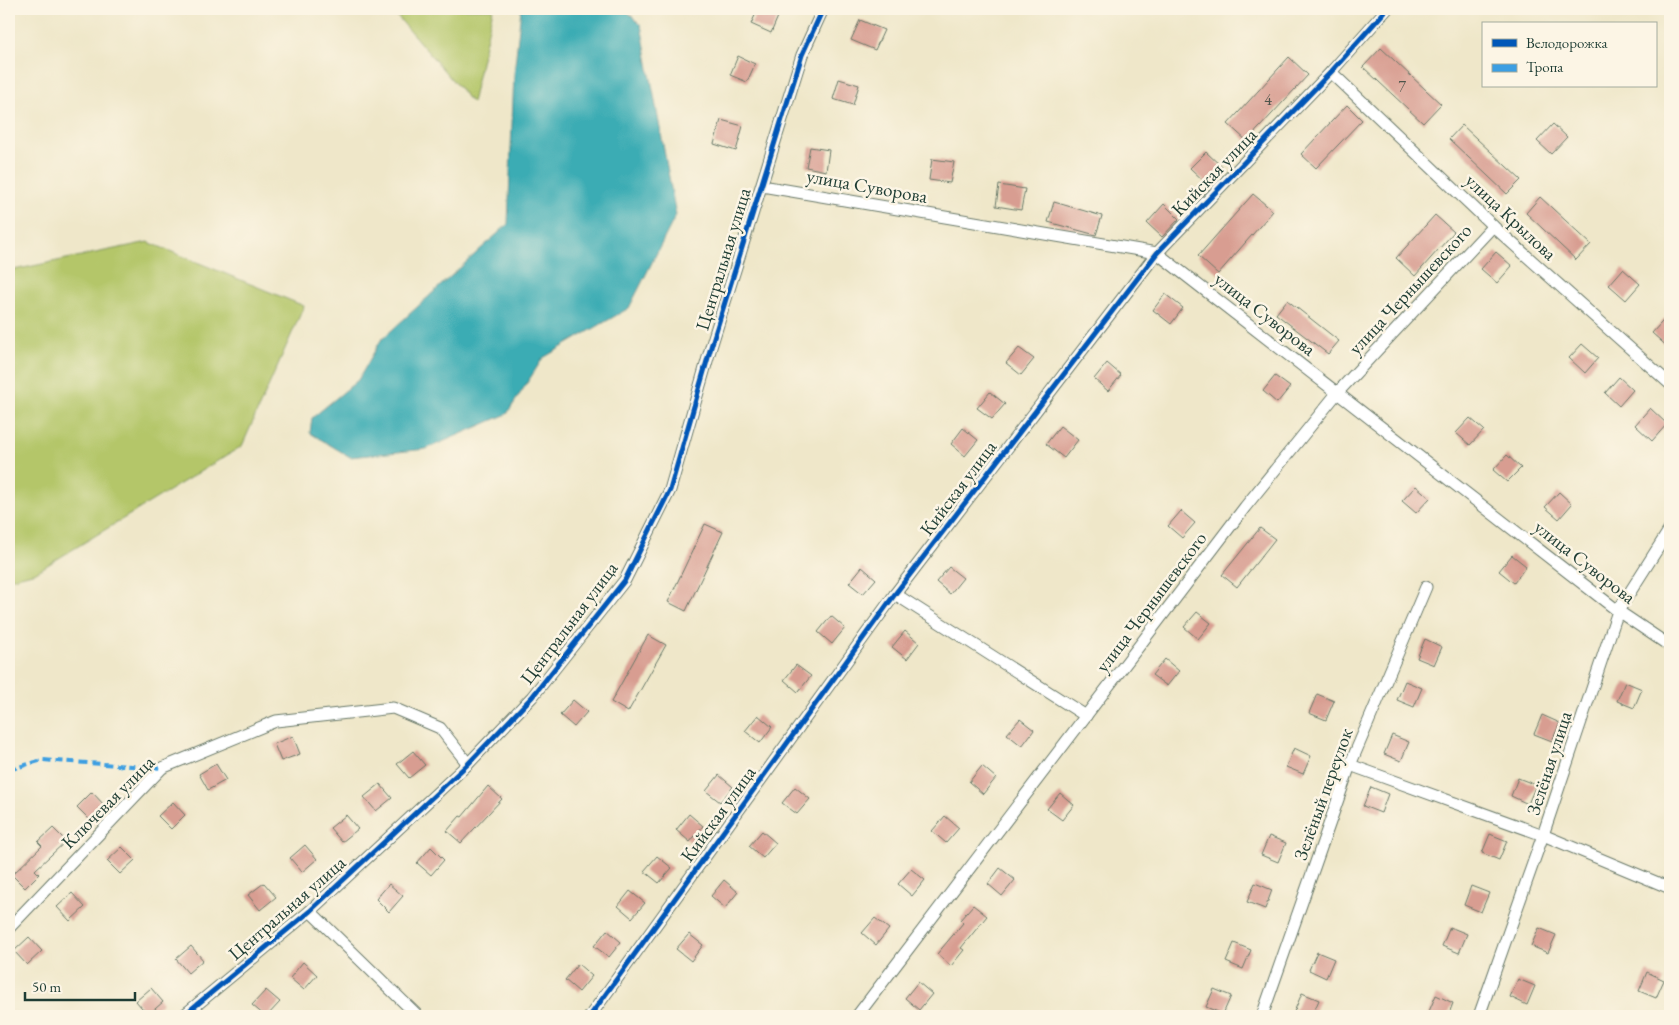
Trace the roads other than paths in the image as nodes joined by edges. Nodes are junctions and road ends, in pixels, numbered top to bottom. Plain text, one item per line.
1 (823, 9) edge
2 (1387, 9) edge
3 (1331, 72) junction
4 (762, 186) junction
5 (1493, 226) junction
6 (1157, 253) junction
7 (1670, 384) edge
8 (1338, 392) junction
9 (1670, 529) edge
10 (1426, 587) dead end
11 (896, 594) junction
12 (1618, 611) junction
13 (1670, 646) edge
14 (1086, 716) junction
15 (468, 764) junction
16 (1350, 765) junction
17 (1543, 835) junction
18 (1670, 888) edge
19 (310, 911) junction
20 (9, 928) edge
21 (184, 1016) edge
22 (418, 1016) edge
23 (590, 1016) edge
24 (857, 1016) edge
25 (1262, 1016) edge
26 (1478, 1016) edge

1 - 4 street, Центральная улица
2 - 3 street, Кийская улица
3 - 5 street, улица Крылова
3 - 6 street, Кийская улица
4 - 6 street, улица Суворова
4 - 15 street, Центральная улица
5 - 7 street, улица Крылова
5 - 8 street, улица Чернышевского
6 - 8 street, улица Суворова
6 - 11 street, Кийская улица
8 - 12 street, улица Суворова
8 - 14 street, улица Чернышевского
9 - 12 street, Зелёная улица
10 - 16 street, Зелёный переулок
11 - 14 street
11 - 23 street, Кийская улица
12 - 13 street, улица Суворова
12 - 17 street, Зелёная улица
14 - 24 street, улица Чернышевского
15 - 19 street, Центральная улица
15 - 20 street, Ключевая улица
16 - 17 street
16 - 25 street, Зелёный переулок
17 - 18 street
17 - 26 street, Зелёная улица
19 - 21 street, Центральная улица
19 - 22 street

